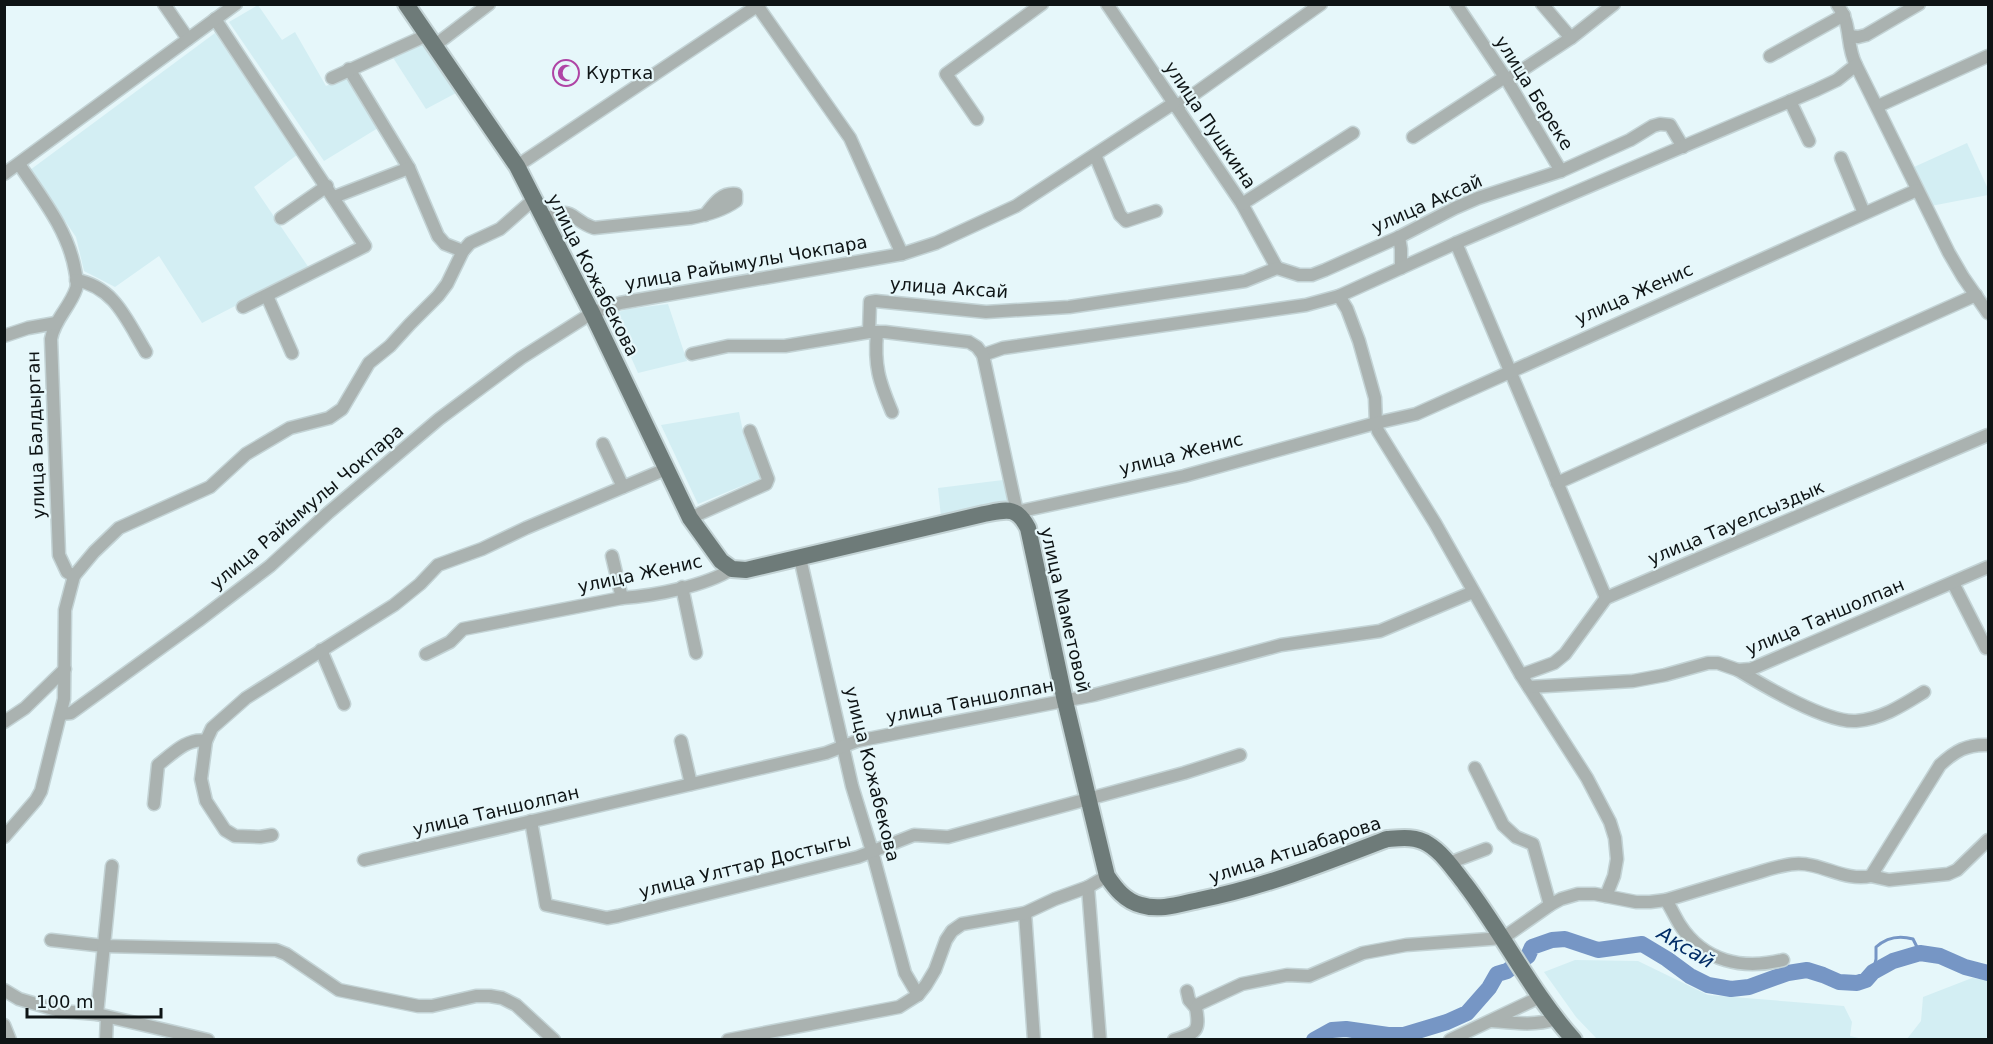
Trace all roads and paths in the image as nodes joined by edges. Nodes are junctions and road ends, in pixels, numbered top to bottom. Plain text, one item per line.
1 (164, 4) edge
2 (236, 4) edge
3 (406, 4) edge
4 (489, 4) edge
5 (1042, 4) edge
6 (1107, 4) edge
7 (1321, 4) edge
8 (1456, 4) edge
9 (1542, 4) edge
10 (1614, 4) edge
11 (1919, 4) edge
12 (758, 5) edge
13 (1841, 10) edge
14 (215, 19) junction
15 (1849, 36) junction
16 (1571, 38) junction
17 (188, 39) junction
18 (431, 41) junction
19 (1770, 56) dead end
20 (1989, 56) edge
21 (1856, 65) junction
22 (349, 69) junction
23 (332, 78) dead end
24 (1506, 78) junction
25 (1790, 101) junction
26 (1175, 105) junction
27 (1878, 106) junction
28 (977, 119) dead end
29 (1353, 133) dead end
30 (1413, 137) dead end
31 (1809, 141) dead end
32 (1683, 147) junction
33 (1095, 155) junction
34 (1840, 158) dead end
35 (19, 164) junction
36 (517, 166) junction
37 (409, 168) junction
38 (1561, 171) junction
39 (4, 174) edge
40 (327, 186) junction
41 (1917, 190) junction
42 (334, 197) junction
43 (534, 199) junction
44 (1242, 204) junction
45 (1156, 211) dead end
46 (1864, 213) junction
47 (705, 215) dead end
48 (281, 218) dead end
49 (544, 220) junction
50 (1399, 237) junction
51 (1456, 243) junction
52 (463, 251) junction
53 (902, 254) junction
54 (1277, 268) junction
55 (1401, 268) junction
56 (76, 280) junction
57 (267, 296) junction
58 (1339, 296) junction
59 (1976, 296) junction
60 (243, 307) dead end
61 (1989, 313) edge
62 (592, 314) junction
63 (56, 323) junction
64 (873, 332) junction
65 (4, 336) edge
66 (146, 352) dead end
67 (292, 353) dead end
68 (692, 354) dead end
69 (983, 355) junction
70 (1510, 371) junction
71 (892, 412) dead end
72 (1376, 423) junction
73 (750, 431) dead end
74 (1989, 435) edge
75 (603, 444) dead end
76 (666, 469) junction
77 (1557, 483) junction
78 (623, 487) junction
79 (1017, 512) junction
80 (690, 518) junction
81 (612, 556) dead end
82 (800, 558) junction
83 (1989, 567) edge
84 (732, 569) junction
85 (74, 576) junction
86 (1953, 583) junction
87 (682, 587) junction
88 (1473, 592) junction
89 (622, 598) junction
90 (1606, 598) junction
91 (1986, 648) dead end
92 (321, 651) junction
93 (696, 652) dead end
94 (426, 654) dead end
95 (65, 669) junction
96 (1738, 670) junction
97 (1521, 675) junction
98 (1529, 687) junction
99 (1924, 692) dead end
100 (1065, 701) junction
101 (344, 704) dead end
102 (61, 714) junction
103 (4, 722) edge
104 (206, 741) junction
105 (681, 741) dead end
106 (1989, 745) edge
107 (843, 746) junction
108 (1240, 755) dead end
109 (1475, 768) dead end
110 (691, 784) junction
111 (1088, 799) junction
112 (154, 804) dead end
113 (531, 821) junction
114 (272, 835) dead end
115 (4, 837) edge
116 (1989, 840) edge
117 (1486, 849) dead end
118 (872, 850) junction
119 (364, 860) dead end
120 (1449, 864) junction
121 (112, 866) dead end
122 (1107, 876) junction
123 (1871, 876) junction
124 (1088, 887) junction
125 (1606, 896) junction
126 (1666, 900) junction
127 (1550, 905) junction
128 (1025, 913) junction
129 (1503, 938) junction
130 (51, 940) dead end
131 (104, 946) junction
132 (1783, 960) dead end
133 (4, 990) edge
134 (1188, 991) dead end
135 (918, 995) junction
136 (1540, 997) junction
137 (1196, 1008) junction
138 (102, 1016) junction
139 (1556, 1019) junction
140 (1490, 1020) junction
141 (4, 1026) edge
142 (10, 1040) edge
143 (106, 1040) edge
144 (208, 1040) edge
145 (554, 1040) edge
146 (728, 1040) edge
147 (1034, 1040) edge
148 (1100, 1040) edge
149 (1174, 1040) edge
150 (1450, 1040) edge
151 (1574, 1040) edge

1 - 17 street
2 - 14 street
3 - 18 main road, улица Кожабекова
4 - 18 street
5 - 28 street
6 - 26 street, улица Пушкина
7 - 26 street, улица Райымулы Чокпара
8 - 24 street, улица Береке
9 - 16 street
10 - 16 street
11 - 15 street
12 - 36 street
12 - 53 street
13 - 15 street
13 - 19 street
14 - 17 street
14 - 40 street
15 - 21 street
16 - 24 street
17 - 35 street
18 - 22 street
18 - 36 main road, улица Кожабекова
20 - 27 street
21 - 25 street
21 - 27 street
22 - 23 street
22 - 37 street
24 - 30 street
24 - 38 street, улица Береке
25 - 31 street
25 - 32 street
26 - 33 street, улица Райымулы Чокпара
26 - 44 street, улица Пушкина
27 - 41 street
29 - 44 street
32 - 38 street, улица Аксай
32 - 51 street
33 - 45 street
33 - 53 street, улица Райымулы Чокпара
34 - 46 street
35 - 39 street
35 - 56 street
36 - 43 main road, улица Кожабекова
37 - 42 street
37 - 52 street
38 - 50 street, улица Аксай
40 - 42 street
40 - 48 street
41 - 46 street, улица Женис
41 - 59 street
42 - 57 street
43 - 49 main road, улица Кожабекова
43 - 52 street
44 - 54 street, улица Пушкина
46 - 70 street, улица Женис
47 - 49 street
49 - 62 main road, улица Кожабекова
50 - 54 street, улица Аксай
50 - 55 street
51 - 55 street
51 - 70 street
52 - 85 street
53 - 62 street, улица Райымулы Чокпара
54 - 64 street, улица Аксай
55 - 58 street
56 - 63 street, улица Балдырган
56 - 66 street
57 - 60 street
57 - 67 street
58 - 69 street
58 - 72 street
59 - 61 street
59 - 77 street
62 - 76 main road, улица Кожабекова
62 - 102 street, улица Райымулы Чокпара
63 - 65 street
63 - 85 street, улица Балдырган
64 - 68 street
64 - 69 street
64 - 71 street
69 - 79 street, улица Маметовой
70 - 72 street, улица Женис
70 - 77 street
72 - 79 street, улица Женис
72 - 88 street
73 - 80 street
74 - 90 street, улица Тауелсыздык
75 - 78 street
76 - 78 street
76 - 80 main road, улица Кожабекова
77 - 90 street
78 - 92 street
79 - 82 main road, улица Женис
79 - 100 main road, улица Маметовой
80 - 84 main road, улица Кожабекова
81 - 89 street
82 - 84 main road, улица Женис
82 - 107 street, улица Кожабекова
83 - 86 street, улица Таншолпан
84 - 87 street, улица Женис
85 - 95 street
86 - 91 street
86 - 96 street, улица Таншолпан
87 - 89 street, улица Женис
87 - 93 street
88 - 97 street
88 - 100 street, улица Таншолпан
89 - 94 street, улица Женис
90 - 97 street
92 - 101 street
92 - 104 street
95 - 102 street
95 - 103 street
96 - 98 street, улица Таншолпан
96 - 99 street
97 - 98 street
98 - 125 street
100 - 107 street, улица Таншолпан
100 - 111 main road, улица Маметовой
102 - 115 street
104 - 112 street
104 - 114 street
105 - 110 street
106 - 123 street
107 - 110 street, улица Таншолпан
107 - 118 street, улица Кожабекова
108 - 111 street, улица Улттар Достыгы
109 - 127 street
110 - 113 street, улица Таншолпан
111 - 118 street, улица Улттар Достыгы
111 - 122 main road, улица Маметовой
113 - 118 street, улица Улттар Достыгы
113 - 119 street, улица Таншолпан
116 - 123 street
117 - 120 street
118 - 135 street, улица Кожабекова
120 - 122 main road, улица Атшабарова
120 - 129 main road, улица Атшабарова
121 - 131 street
122 - 124 street
123 - 126 street
124 - 128 street
124 - 148 street
125 - 126 street
125 - 127 street
126 - 132 street
127 - 129 street
128 - 135 street
128 - 147 street
129 - 136 main road, улица Атшабарова
129 - 137 street
130 - 131 street
131 - 138 street
131 - 145 street
133 - 138 street
134 - 137 street
135 - 146 street
136 - 139 main road, улица Атшабарова
136 - 140 street
137 - 149 street
138 - 143 street
138 - 144 street
139 - 140 street
139 - 151 main road, улица Атшабарова
140 - 150 street
141 - 142 street

